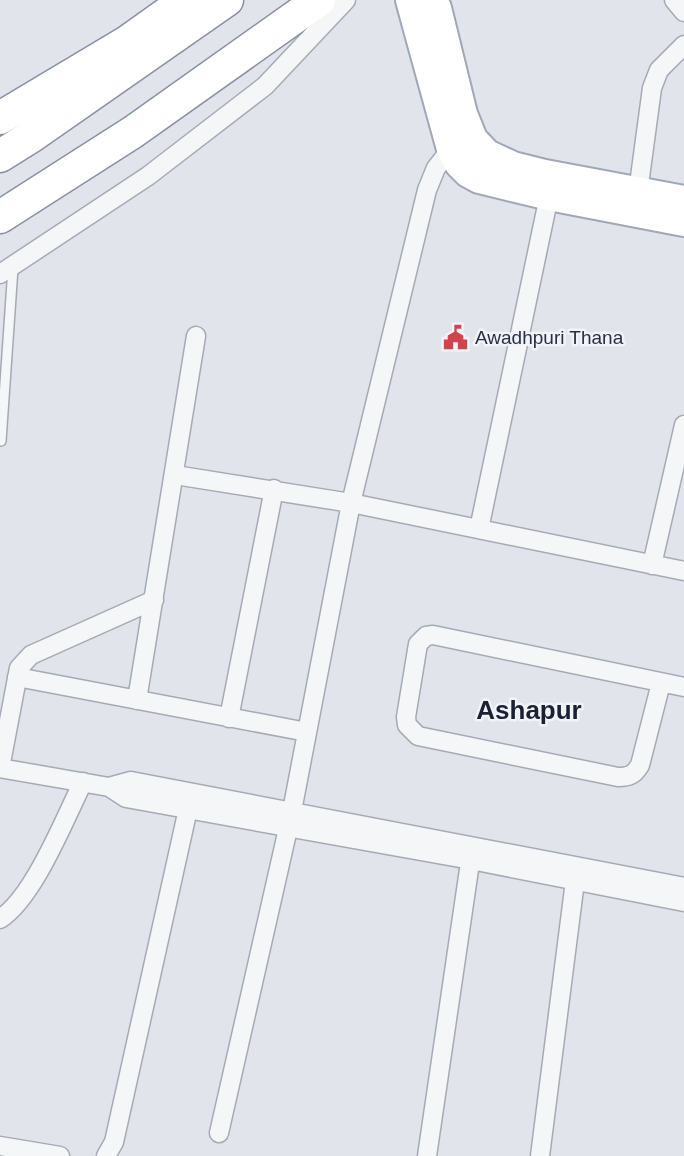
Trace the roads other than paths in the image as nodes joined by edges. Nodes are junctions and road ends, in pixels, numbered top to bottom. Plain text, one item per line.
1 (186, 0) edge
2 (227, 0) edge
3 (288, 0) edge
4 (319, 0) edge
5 (346, 0) edge
6 (410, 0) edge
7 (428, 0) edge
8 (674, 0) edge
9 (684, 12) edge
10 (683, 47) edge
11 (0, 118) edge
12 (451, 149) junction
13 (0, 156) edge
14 (638, 192) junction
15 (0, 194) edge
16 (549, 196) junction
17 (684, 200) edge
18 (0, 218) edge
19 (684, 222) edge
20 (6, 271) edge
21 (196, 336) dead end
22 (684, 425) edge
23 (1, 441) edge
24 (175, 475) junction
25 (274, 489) junction
26 (351, 503) junction
27 (479, 529) junction
28 (652, 565) junction
29 (684, 571) edge
30 (154, 600) junction
31 (17, 677) junction
32 (661, 683) junction
33 (684, 687) edge
34 (137, 700) junction
35 (229, 718) junction
36 (307, 732) junction
37 (0, 768) edge
38 (83, 782) junction
39 (109, 787) junction
40 (188, 809) junction
41 (290, 818) junction
42 (472, 853) junction
43 (575, 881) junction
44 (684, 887) edge
45 (684, 901) edge
46 (0, 919) edge
47 (219, 1133) dead end
48 (0, 1146) edge
49 (60, 1156) edge
50 (106, 1156) edge
51 (428, 1156) edge
52 (540, 1156) edge

1 - 11 highway
2 - 13 highway
3 - 15 highway
4 - 18 highway
5 - 20 street
6 - 12 main road
7 - 14 main road
8 - 9 street
10 - 14 street
12 - 16 main road
12 - 26 street
14 - 17 main road
16 - 19 main road
16 - 27 street
20 - 23 lane
21 - 24 street
22 - 28 street
24 - 25 street
24 - 30 street
25 - 26 street
25 - 35 street
26 - 27 street
26 - 36 street
27 - 28 street
28 - 29 street
30 - 31 street
30 - 34 street
31 - 34 street
31 - 37 street
32 - 32 street
32 - 33 street
34 - 35 street
35 - 36 street
36 - 41 street
37 - 38 street
38 - 39 street
38 - 46 street
39 - 40 street
39 - 41 street
40 - 41 street
40 - 50 street
41 - 42 street
41 - 47 street
42 - 43 street
42 - 44 street
42 - 51 street
43 - 45 street
43 - 52 street
48 - 49 street

